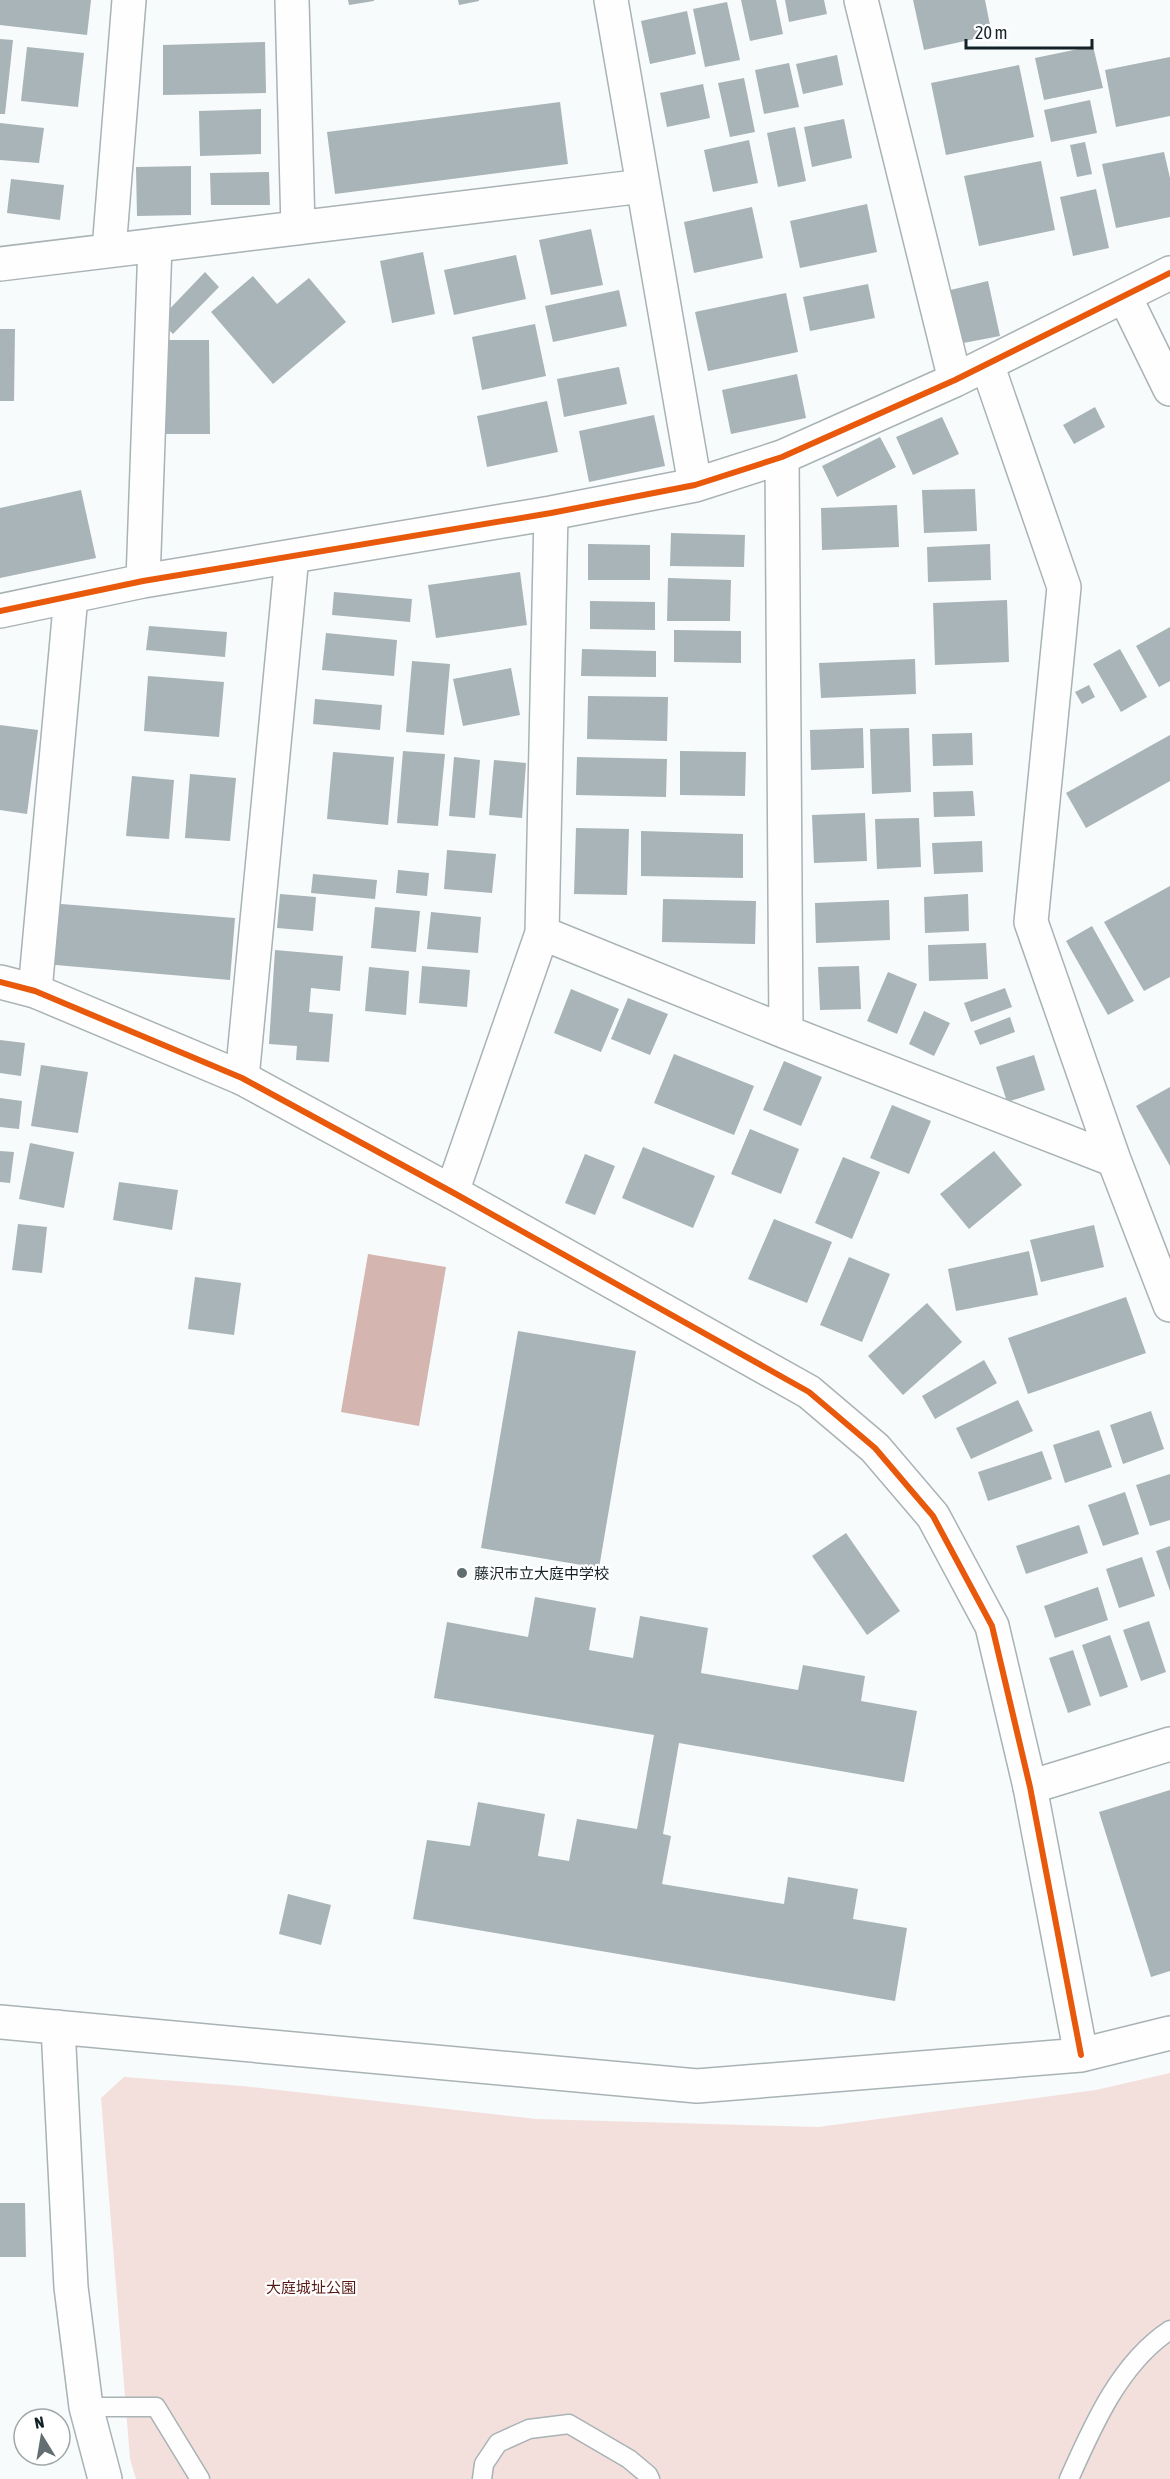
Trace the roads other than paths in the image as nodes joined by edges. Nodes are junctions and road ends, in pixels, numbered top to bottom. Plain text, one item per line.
1 (129, 0) edge
2 (292, 0) edge
3 (611, 0) edge
4 (861, 0) edge
5 (643, 186) junction
6 (298, 228) junction
7 (155, 245) junction
8 (109, 250) junction
9 (0, 264) edge
10 (1170, 273) edge
11 (1125, 297) junction
12 (987, 364) junction
13 (956, 380) junction
14 (1170, 389) edge
15 (782, 457) junction
16 (695, 485) junction
17 (551, 513) junction
18 (292, 556) junction
19 (143, 581) junction
20 (71, 596) junction
21 (0, 611) edge
22 (542, 933) junction
23 (0, 982) edge
24 (35, 991) junction
25 (786, 1032) junction
26 (242, 1078) junction
27 (1114, 1160) junction
28 (452, 1192) junction
29 (1170, 1305) edge
30 (1170, 1744) edge
31 (1030, 1787) junction
32 (0, 2022) edge
33 (57, 2027) junction
34 (1170, 2033) edge
35 (1081, 2055) junction
36 (1170, 2330) edge
37 (86, 2407) junction
38 (105, 2479) edge
39 (200, 2479) edge
40 (482, 2479) edge
41 (650, 2479) edge
42 (1069, 2479) edge

1 - 8 street
2 - 6 street
3 - 5 street
4 - 13 street
5 - 6 street
5 - 16 street
6 - 7 street
7 - 8 street
7 - 19 street
8 - 9 street
10 - 11 street
11 - 12 street
11 - 14 street
12 - 13 street
12 - 27 street
13 - 15 street
15 - 16 street
15 - 25 street
16 - 17 street
17 - 18 street
17 - 22 street
18 - 19 street
18 - 26 street
19 - 20 street
20 - 21 street
20 - 24 street
22 - 25 street
22 - 28 street
23 - 24 street
24 - 26 street
25 - 27 street
26 - 28 street
27 - 29 street
28 - 31 street
30 - 31 street
31 - 35 street
32 - 33 street
33 - 35 street
33 - 37 street
34 - 35 street
36 - 42 lane
37 - 38 street
37 - 39 lane
40 - 41 lane

